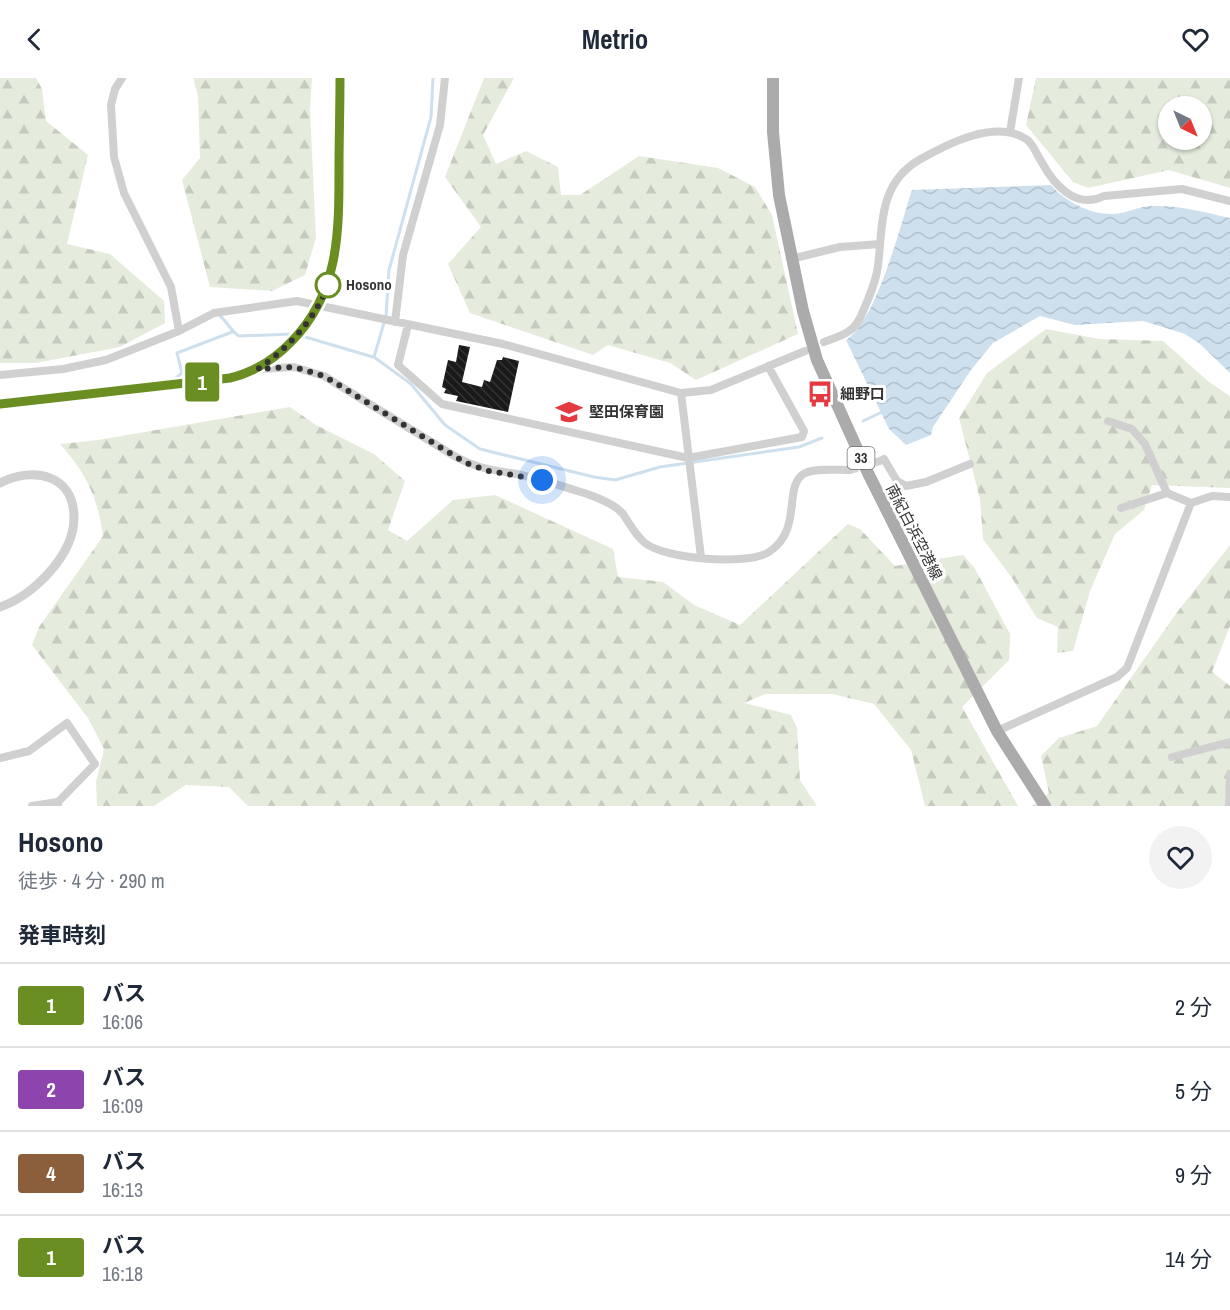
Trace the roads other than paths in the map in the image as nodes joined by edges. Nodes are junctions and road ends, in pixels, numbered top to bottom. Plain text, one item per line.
1 (122, 78) edge
2 (340, 78) edge
3 (445, 78) edge
4 (773, 78) edge
5 (1019, 78) edge
6 (1010, 132) junction
7 (1230, 201) edge
8 (880, 244) junction
9 (791, 259) junction
10 (321, 303) junction
11 (393, 322) junction
12 (408, 325) junction
13 (179, 331) junction
14 (824, 342) dead end
15 (805, 351) dead end
16 (768, 366) junction
17 (258, 369) junction
18 (0, 375) edge
19 (681, 393) junction
20 (0, 404) edge
21 (1108, 421) dead end
22 (688, 458) junction
23 (880, 461) dead end
24 (970, 464) dead end
25 (850, 470) tunnel mouth
26 (0, 483) edge
27 (1167, 493) junction
28 (1230, 497) edge
29 (1191, 503) junction
30 (1121, 508) dead end
31 (701, 557) junction
32 (0, 608) edge
33 (997, 731) junction
34 (1230, 742) edge
35 (1172, 757) dead end
36 (0, 758) edge
37 (1230, 774) edge
38 (58, 804) edge
39 (32, 806) edge
40 (1045, 806) edge
41 (1229, 806) edge

1 - 13 street
2 - 10 main road
3 - 11 street
4 - 9 main road, 南紀白浜空港線 / 33
5 - 6 street
6 - 7 street
6 - 8 street
8 - 9 street
8 - 14 street
9 - 33 main road, 南紀白浜空港線 / 33
10 - 11 street
10 - 13 street
10 - 17 main road
11 - 12 street
12 - 19 street
12 - 22 street
13 - 18 street
15 - 16 street
16 - 19 street
16 - 22 street
17 - 20 main road
17 - 31 street
19 - 22 street
21 - 27 street
22 - 31 street
23 - 24 street
25 - 31 street
26 - 32 street
27 - 29 street
27 - 30 street
28 - 29 street
29 - 33 street
33 - 40 main road, 南紀白浜空港線 / 33
34 - 35 street
36 - 38 street
37 - 41 street
38 - 39 street

